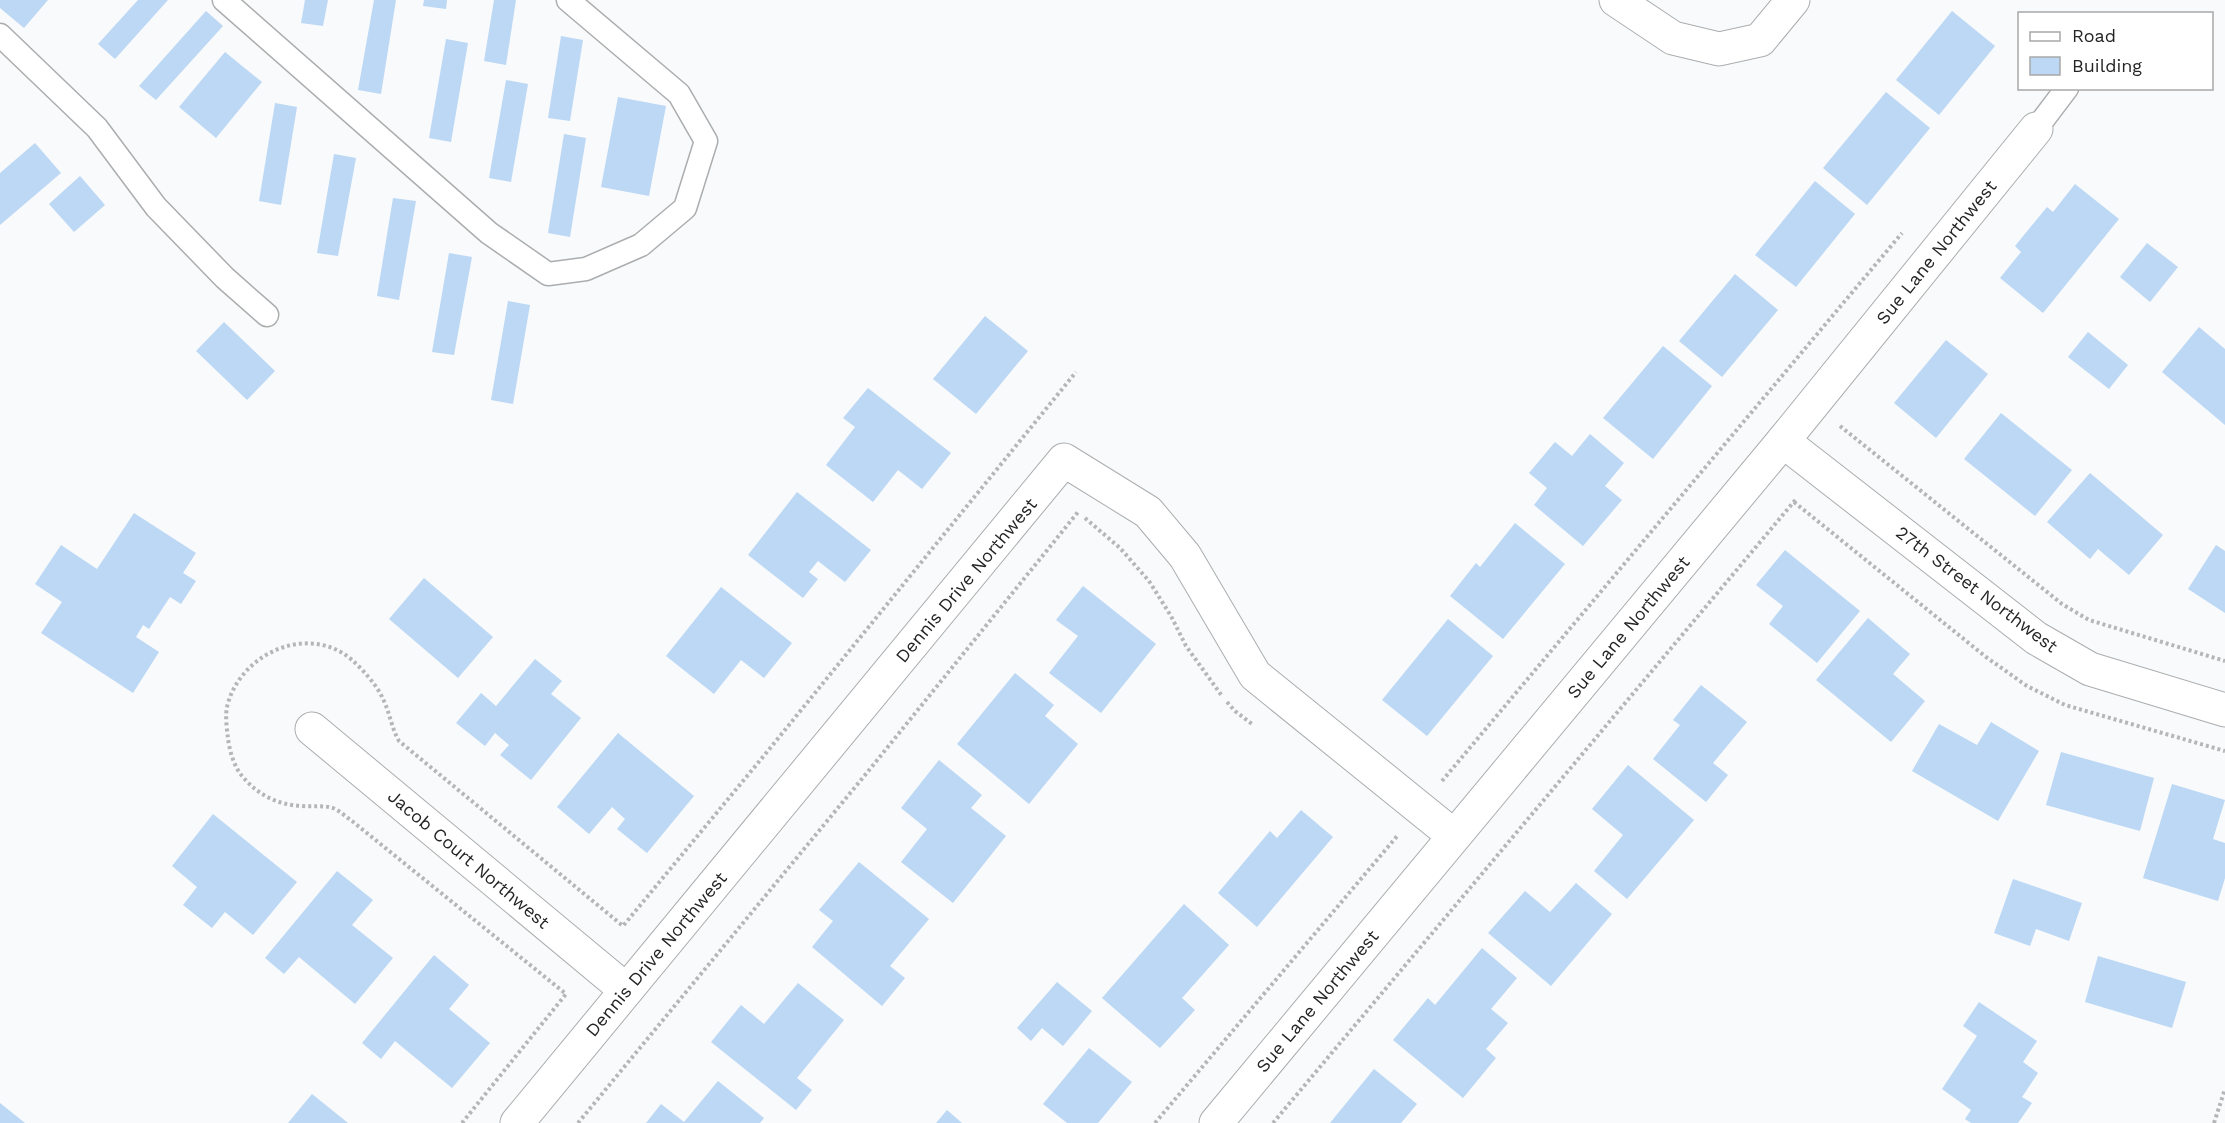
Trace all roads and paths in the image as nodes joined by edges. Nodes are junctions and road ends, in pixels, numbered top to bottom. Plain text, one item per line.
1 (224, 0) edge
2 (568, 0) edge
3 (1616, 0) edge
4 (1793, 0) edge
5 (0, 35) edge
6 (2065, 90) edge
7 (2036, 129) joint
8 (1903, 231) dead end
9 (267, 315) dead end
10 (1076, 372) dead end
11 (1838, 424) dead end
12 (1783, 441) junction
13 (1800, 495) dead end
14 (2225, 661) edge
15 (2225, 710) edge
16 (1252, 724) dead end
17 (312, 729) dead end
18 (1439, 784) dead end
19 (1400, 832) dead end
20 (1454, 836) junction
21 (623, 926) junction
22 (618, 932) dead end
23 (626, 990) junction
24 (2225, 1089) edge
25 (462, 1123) edge
26 (517, 1123) edge
27 (578, 1123) edge
28 (1155, 1123) edge
29 (1216, 1123) edge
30 (1273, 1123) edge
31 (2214, 1123) edge

1 - 2 lane
3 - 4 street
5 - 9 lane
6 - 7 lane
7 - 12 street, Sue Lane Northwest
8 - 18 path
10 - 21 path
11 - 14 path
12 - 15 street, 27th Street Northwest
12 - 20 street, Sue Lane Northwest
13 - 30 path
16 - 27 path
17 - 23 street, Jacob Court Northwest
19 - 28 path
20 - 23 street, Dennis Drive Northwest
20 - 29 street, Sue Lane Northwest
21 - 22 path
21 - 25 path
23 - 26 street, Dennis Drive Northwest
24 - 31 path

